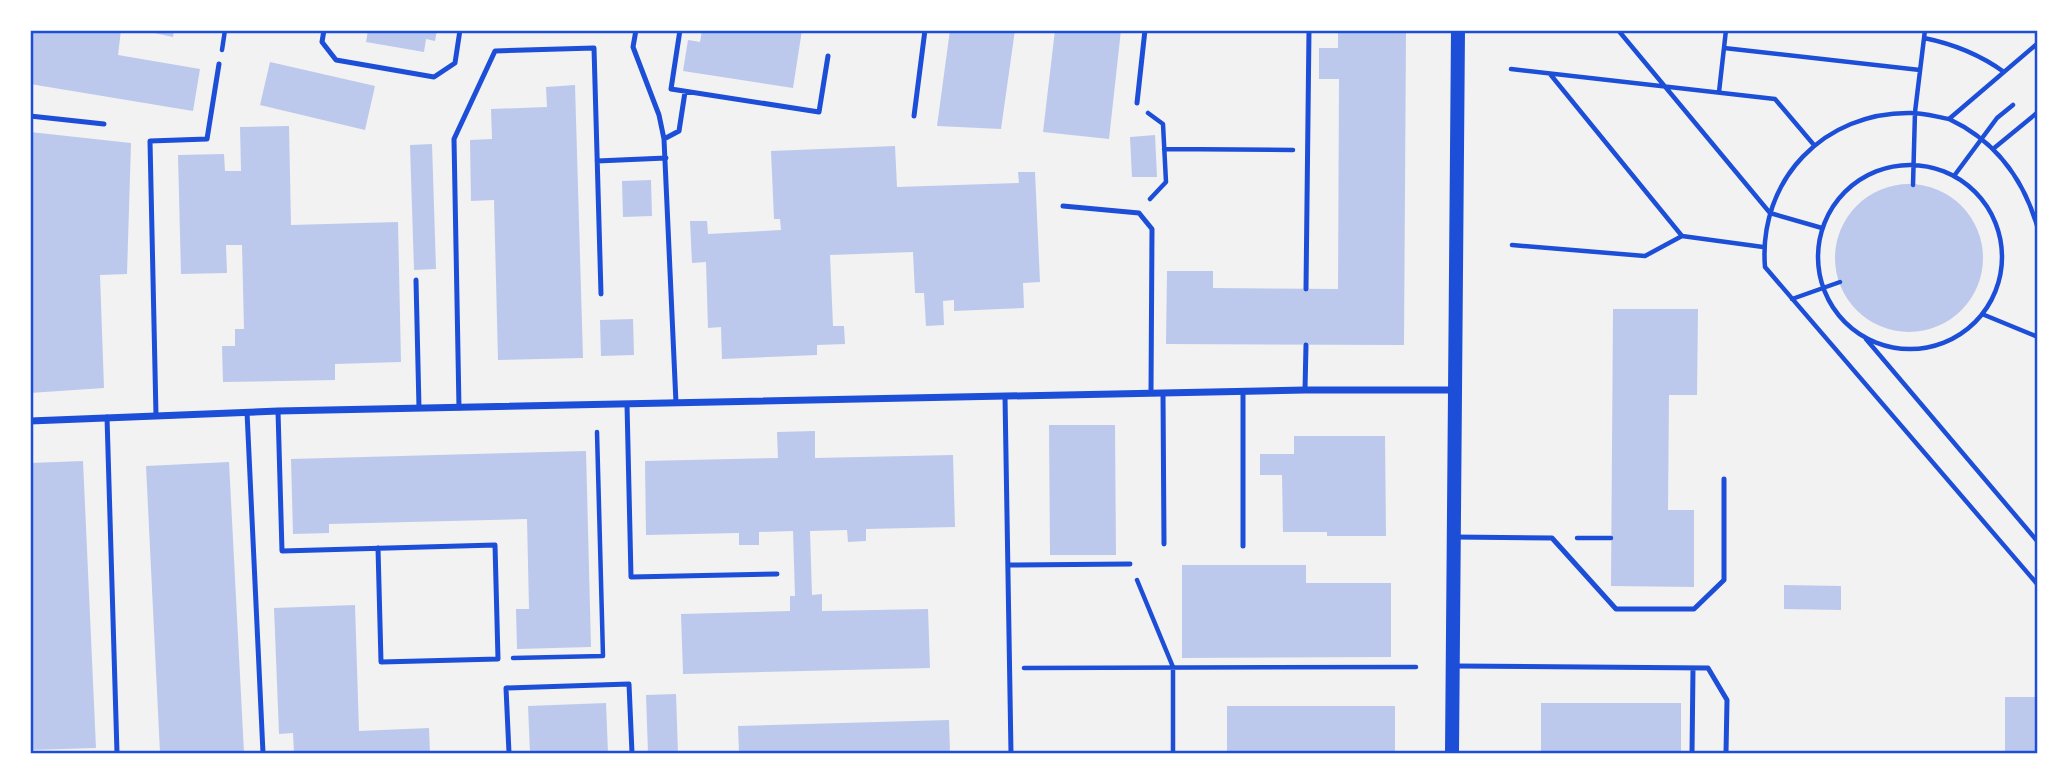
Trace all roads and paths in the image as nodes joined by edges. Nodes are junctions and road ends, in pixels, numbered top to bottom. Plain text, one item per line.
1 (324, 30) edge
2 (460, 30) edge
3 (636, 30) edge
4 (680, 30) edge
5 (925, 30) edge
6 (1145, 30) edge
7 (1309, 30) edge
8 (1458, 30) edge
9 (1618, 30) edge
10 (1726, 30) edge
11 (1925, 30) edge
12 (1924, 38) junction
13 (2038, 43) edge
14 (1724, 48) junction
15 (828, 56) dead end
16 (219, 64) dead end
17 (1511, 69) dead end
18 (1920, 70) junction
19 (2004, 72) junction
20 (1550, 73) junction
21 (1665, 86) junction
22 (685, 92) junction
23 (1719, 92) junction
24 (1137, 103) joint
25 (2013, 105) dead end
26 (1915, 112) junction
27 (2038, 112) edge
28 (30, 116) edge
29 (914, 116) dead end
30 (1949, 119) junction
31 (104, 124) dead end
32 (1981, 137) junction
33 (664, 139) junction
34 (1814, 145) junction
35 (1164, 149) junction
36 (1993, 149) junction
37 (1308, 150) junction
38 (666, 158) junction
39 (597, 160) junction
40 (1913, 165) junction
41 (1954, 176) junction
42 (1913, 185) dead end
43 (1063, 206) dead end
44 (1139, 213) junction
45 (1770, 213) junction
46 (1822, 228) junction
47 (2038, 229) edge
48 (1682, 236) junction
49 (1512, 245) dead end
50 (1763, 247) junction
51 (416, 280) dead end
52 (1840, 282) dead end
53 (1823, 288) junction
54 (1306, 289) dead end
55 (601, 294) dead end
56 (1793, 299) junction
57 (1982, 314) junction
58 (2038, 337) edge
59 (1866, 338) junction
60 (1306, 345) dead end
61 (1305, 390) junction
62 (1455, 390) junction
63 (1243, 391) junction
64 (1151, 393) junction
65 (1163, 393) junction
66 (1005, 396) junction
67 (676, 403) junction
68 (627, 404) junction
69 (419, 408) junction
70 (459, 408) junction
71 (278, 411) junction
72 (247, 412) junction
73 (156, 415) junction
74 (107, 417) junction
75 (30, 421) edge
76 (597, 432) dead end
77 (1724, 479) dead end
78 (1454, 537) junction
79 (1552, 538) junction
80 (1611, 538) dead end
81 (2038, 542) edge
82 (1164, 544) dead end
83 (1243, 546) dead end
84 (378, 548) junction
85 (1130, 564) joint
86 (1008, 565) junction
87 (777, 574) dead end
88 (2038, 585) edge
89 (498, 659) junction
90 (1452, 666) junction
91 (1173, 667) junction
92 (1416, 667) dead end
93 (1010, 668) junction
94 (1693, 668) junction
95 (117, 753) edge
96 (263, 753) edge
97 (509, 753) edge
98 (632, 753) edge
99 (1011, 753) edge
100 (1173, 753) edge
101 (1452, 753) edge
102 (1692, 753) edge
103 (1726, 753) edge

1 - 2 lane
3 - 33 lane
4 - 22 lane
5 - 29 lane
6 - 24 lane
7 - 37 lane
8 - 62 main road
9 - 21 path
10 - 14 path
11 - 12 path
12 - 18 path
12 - 19 path
13 - 19 path
14 - 18 path
14 - 23 path
15 - 22 lane
16 - 73 lane
17 - 20 path
18 - 26 path
19 - 30 path
20 - 21 path
20 - 48 path
21 - 23 path
21 - 45 path
22 - 33 lane
23 - 34 path
24 - 35 path
25 - 32 path
26 - 30 path
26 - 34 path
26 - 40 path
27 - 36 path
28 - 31 lane
30 - 32 path
32 - 36 path
32 - 41 path
33 - 38 lane
34 - 45 path
35 - 37 path
35 - 44 path
36 - 47 path
37 - 54 lane
38 - 39 lane
38 - 67 lane
39 - 55 lane
39 - 70 lane
40 - 41 path
40 - 42 path
40 - 46 path
41 - 57 path
43 - 44 lane
44 - 64 lane
45 - 46 path
45 - 50 path
46 - 53 path
48 - 49 path
48 - 50 path
50 - 56 path
51 - 69 lane
52 - 53 path
53 - 56 path
53 - 59 path
56 - 88 path
57 - 58 path
57 - 59 path
59 - 81 path
60 - 61 lane
61 - 62 street
61 - 63 street
62 - 78 main road
63 - 65 street
63 - 83 lane
64 - 65 street
64 - 66 street
65 - 82 lane
66 - 67 street
66 - 86 lane
67 - 68 street
68 - 70 street
68 - 87 lane
69 - 70 street
69 - 71 street
71 - 72 street
71 - 84 lane
72 - 73 street
72 - 96 lane
73 - 74 street
74 - 75 street
74 - 95 lane
76 - 89 path
77 - 79 lane
78 - 79 lane
78 - 90 main road
79 - 80 path
84 - 89 lane
84 - 89 lane
85 - 86 lane
85 - 91 path
86 - 93 lane
90 - 94 lane
90 - 101 main road
91 - 92 path
91 - 93 path
91 - 100 path
93 - 99 lane
94 - 102 lane
94 - 103 lane
97 - 98 lane

